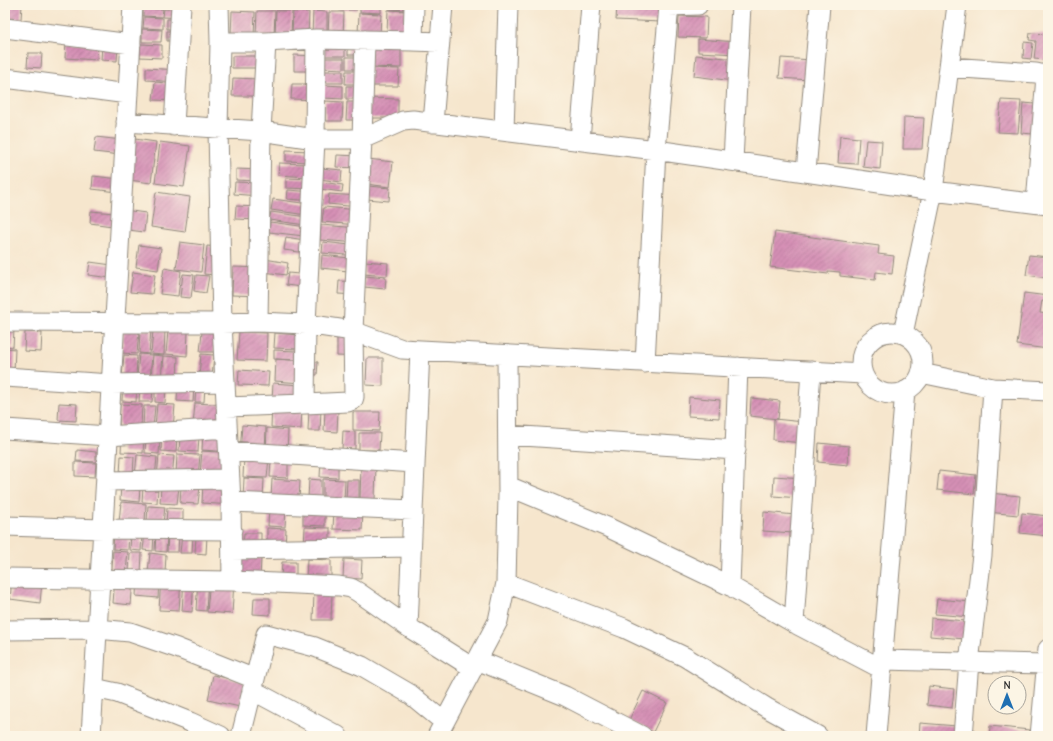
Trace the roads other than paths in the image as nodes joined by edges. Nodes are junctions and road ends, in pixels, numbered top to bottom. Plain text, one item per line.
1 (133, 5) edge
2 (181, 5) edge
3 (219, 5) edge
4 (414, 5) edge
5 (442, 5) edge
6 (508, 5) edge
7 (591, 5) edge
8 (670, 5) edge
9 (698, 5) edge
10 (741, 5) edge
11 (820, 5) edge
12 (958, 5) edge
13 (5, 28) edge
14 (316, 39) junction
15 (365, 40) junction
16 (413, 41) junction
17 (220, 42) junction
18 (266, 42) junction
19 (440, 42) junction
20 (131, 44) junction
21 (949, 67) junction
22 (1047, 76) edge
23 (5, 78) edge
24 (128, 94) junction
25 (126, 122) junction
26 (433, 123) junction
27 (174, 126) junction
28 (218, 129) junction
29 (261, 131) junction
30 (504, 131) junction
31 (315, 139) junction
32 (362, 139) junction
33 (580, 140) junction
34 (656, 150) junction
35 (733, 161) junction
36 (806, 172) junction
37 (933, 191) junction
38 (1042, 204) edge
39 (5, 322) edge
40 (258, 322) junction
41 (115, 323) junction
42 (222, 323) junction
43 (306, 324) junction
44 (353, 331) junction
45 (903, 334) junction
46 (420, 350) junction
47 (507, 355) junction
48 (645, 363) junction
49 (738, 367) junction
50 (811, 371) junction
51 (921, 373) junction
52 (863, 374) junction
53 (5, 377) edge
54 (225, 382) junction
55 (111, 384) junction
56 (993, 388) junction
57 (905, 391) junction
58 (1048, 391) edge
59 (305, 404) junction
60 (226, 407) junction
61 (227, 428) junction
62 (5, 429) edge
63 (508, 435) junction
64 (108, 436) junction
65 (736, 450) junction
66 (229, 451) junction
67 (415, 463) junction
68 (230, 479) junction
69 (106, 481) junction
70 (508, 486) junction
71 (231, 502) junction
72 (413, 510) junction
73 (5, 526) edge
74 (103, 529) junction
75 (232, 530) junction
76 (411, 547) junction
77 (232, 550) junction
78 (5, 578) edge
79 (100, 580) junction
80 (232, 581) junction
81 (506, 583) junction
82 (730, 586) junction
83 (794, 623) junction
84 (408, 627) junction
85 (97, 629) junction
86 (5, 630) edge
87 (1047, 657) edge
88 (969, 662) junction
89 (475, 664) junction
90 (882, 664) junction
91 (253, 685) junction
92 (94, 688) junction
93 (443, 731) edge
94 (91, 736) edge
95 (221, 736) edge
96 (241, 736) edge
97 (338, 736) edge
98 (642, 736) edge
99 (818, 736) edge
100 (876, 736) edge
101 (963, 736) edge
102 (1040, 736) edge

1 - 20 street
2 - 27 street
3 - 17 street
4 - 16 street
5 - 19 street
6 - 30 street
7 - 33 street
8 - 9 street
8 - 34 street
10 - 35 street
11 - 36 street
12 - 21 street
13 - 20 street
14 - 15 street
14 - 18 street
14 - 31 street
15 - 16 street
15 - 32 street
16 - 19 street
17 - 18 street
17 - 28 street
18 - 29 street
19 - 26 street
20 - 24 street
21 - 22 street
21 - 37 street
22 - 38 street
23 - 24 street
24 - 25 street
25 - 27 street
25 - 41 street
26 - 30 street
26 - 32 street
27 - 28 street
28 - 29 street
28 - 42 street
29 - 31 street
29 - 40 street
30 - 33 street
31 - 32 street
31 - 43 street
32 - 44 street
33 - 34 street
34 - 35 street
34 - 48 street
35 - 36 street
36 - 37 street
37 - 38 street
37 - 45 street
39 - 41 street
40 - 42 street
40 - 43 street
41 - 42 street
41 - 55 street
42 - 54 street
43 - 44 street
43 - 59 street
44 - 46 street
44 - 59 street
45 - 51 street
45 - 52 street
46 - 47 street
46 - 67 street
47 - 48 street
47 - 63 street
48 - 49 street
49 - 50 street
49 - 65 street
50 - 52 street
50 - 83 street
51 - 56 street
51 - 57 street
52 - 57 street
53 - 55 street
54 - 55 street
54 - 60 street
55 - 64 street
56 - 58 street
56 - 88 street
57 - 90 street
59 - 60 street
60 - 61 street
61 - 64 street
61 - 66 street
62 - 64 street
63 - 65 street
63 - 70 street
64 - 69 street
65 - 82 street
66 - 67 street
66 - 68 street
67 - 72 street
68 - 69 street
68 - 71 street
69 - 74 street
70 - 81 street
70 - 82 street
71 - 72 street
71 - 75 street
72 - 76 street
73 - 74 street
74 - 75 street
74 - 79 street
75 - 77 street
76 - 77 street
76 - 84 street
77 - 80 street
78 - 79 street
79 - 80 street
79 - 85 street
80 - 84 street
81 - 89 street
81 - 99 street
82 - 83 street
83 - 90 street
84 - 89 street
85 - 86 street
85 - 91 street
85 - 92 street
87 - 88 street
87 - 102 street
88 - 90 street
88 - 101 street
89 - 93 street
89 - 98 street
90 - 100 street
91 - 93 street
91 - 96 street
91 - 97 street
92 - 94 street
92 - 95 street

